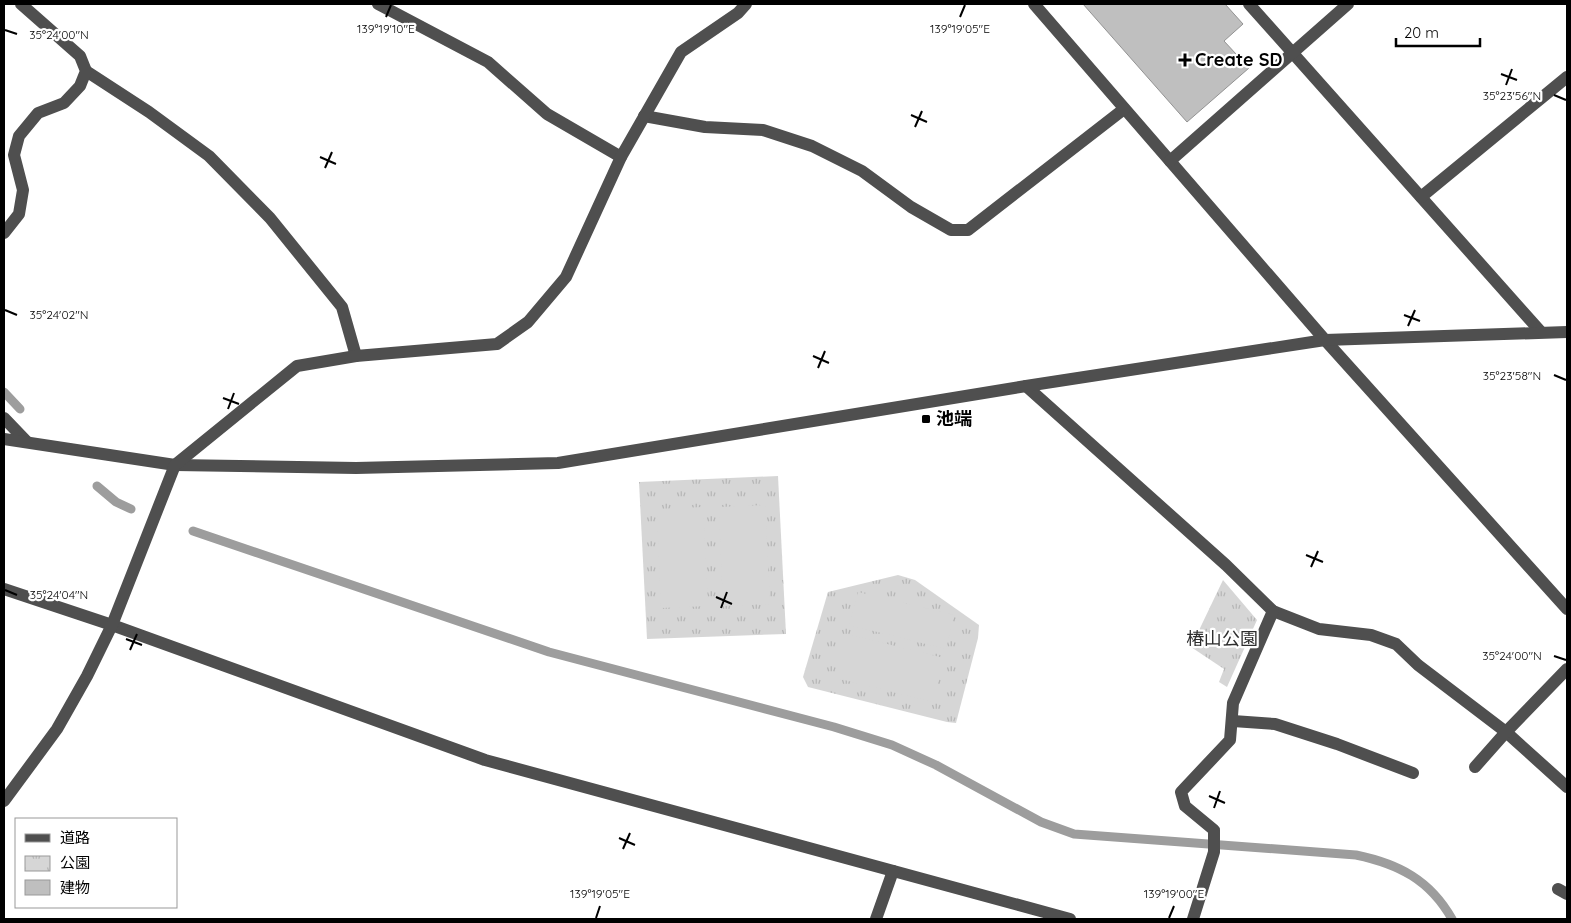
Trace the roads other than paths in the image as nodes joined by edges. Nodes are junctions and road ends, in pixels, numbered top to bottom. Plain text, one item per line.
1 (22, 4) edge
2 (746, 4) edge
3 (1034, 4) edge
4 (1249, 4) edge
5 (1348, 4) edge
6 (383, 5) edge
7 (1292, 52) junction
8 (86, 71) junction
9 (1567, 77) edge
10 (1124, 109) junction
11 (644, 116) junction
12 (621, 157) junction
13 (1170, 161) junction
14 (1421, 198) junction
15 (4, 233) edge
16 (1541, 332) junction
17 (1567, 332) edge
18 (1325, 340) junction
19 (356, 356) junction
20 (1026, 386) junction
21 (4, 418) edge
22 (4, 439) edge
23 (27, 442) junction
24 (175, 464) junction
25 (4, 589) edge
26 (1567, 609) edge
27 (1273, 611) junction
28 (112, 625) junction
29 (1567, 669) edge
30 (1232, 721) junction
31 (1506, 732) junction
32 (1475, 767) dead end
33 (1413, 773) dead end
34 (1567, 787) edge
35 (4, 801) edge
36 (893, 871) junction
37 (876, 919) edge
38 (1070, 919) edge
39 (1193, 919) edge

1 - 8 street
2 - 11 street
3 - 10 street
4 - 7 street
5 - 7 street
6 - 12 street
7 - 13 street
7 - 14 street
8 - 15 street
8 - 19 street
9 - 14 street
10 - 11 street
10 - 13 street
11 - 12 street
12 - 19 street
13 - 18 street
14 - 16 street
16 - 17 street
16 - 18 street
18 - 20 street
18 - 26 street
19 - 24 street
20 - 24 street
20 - 27 street
21 - 23 street
22 - 23 street
23 - 24 street
24 - 28 street
25 - 28 street
27 - 30 street
27 - 31 street
28 - 35 street
28 - 36 street
29 - 31 street
30 - 33 street
30 - 39 street
31 - 32 street
31 - 34 street
36 - 37 street
36 - 38 street

